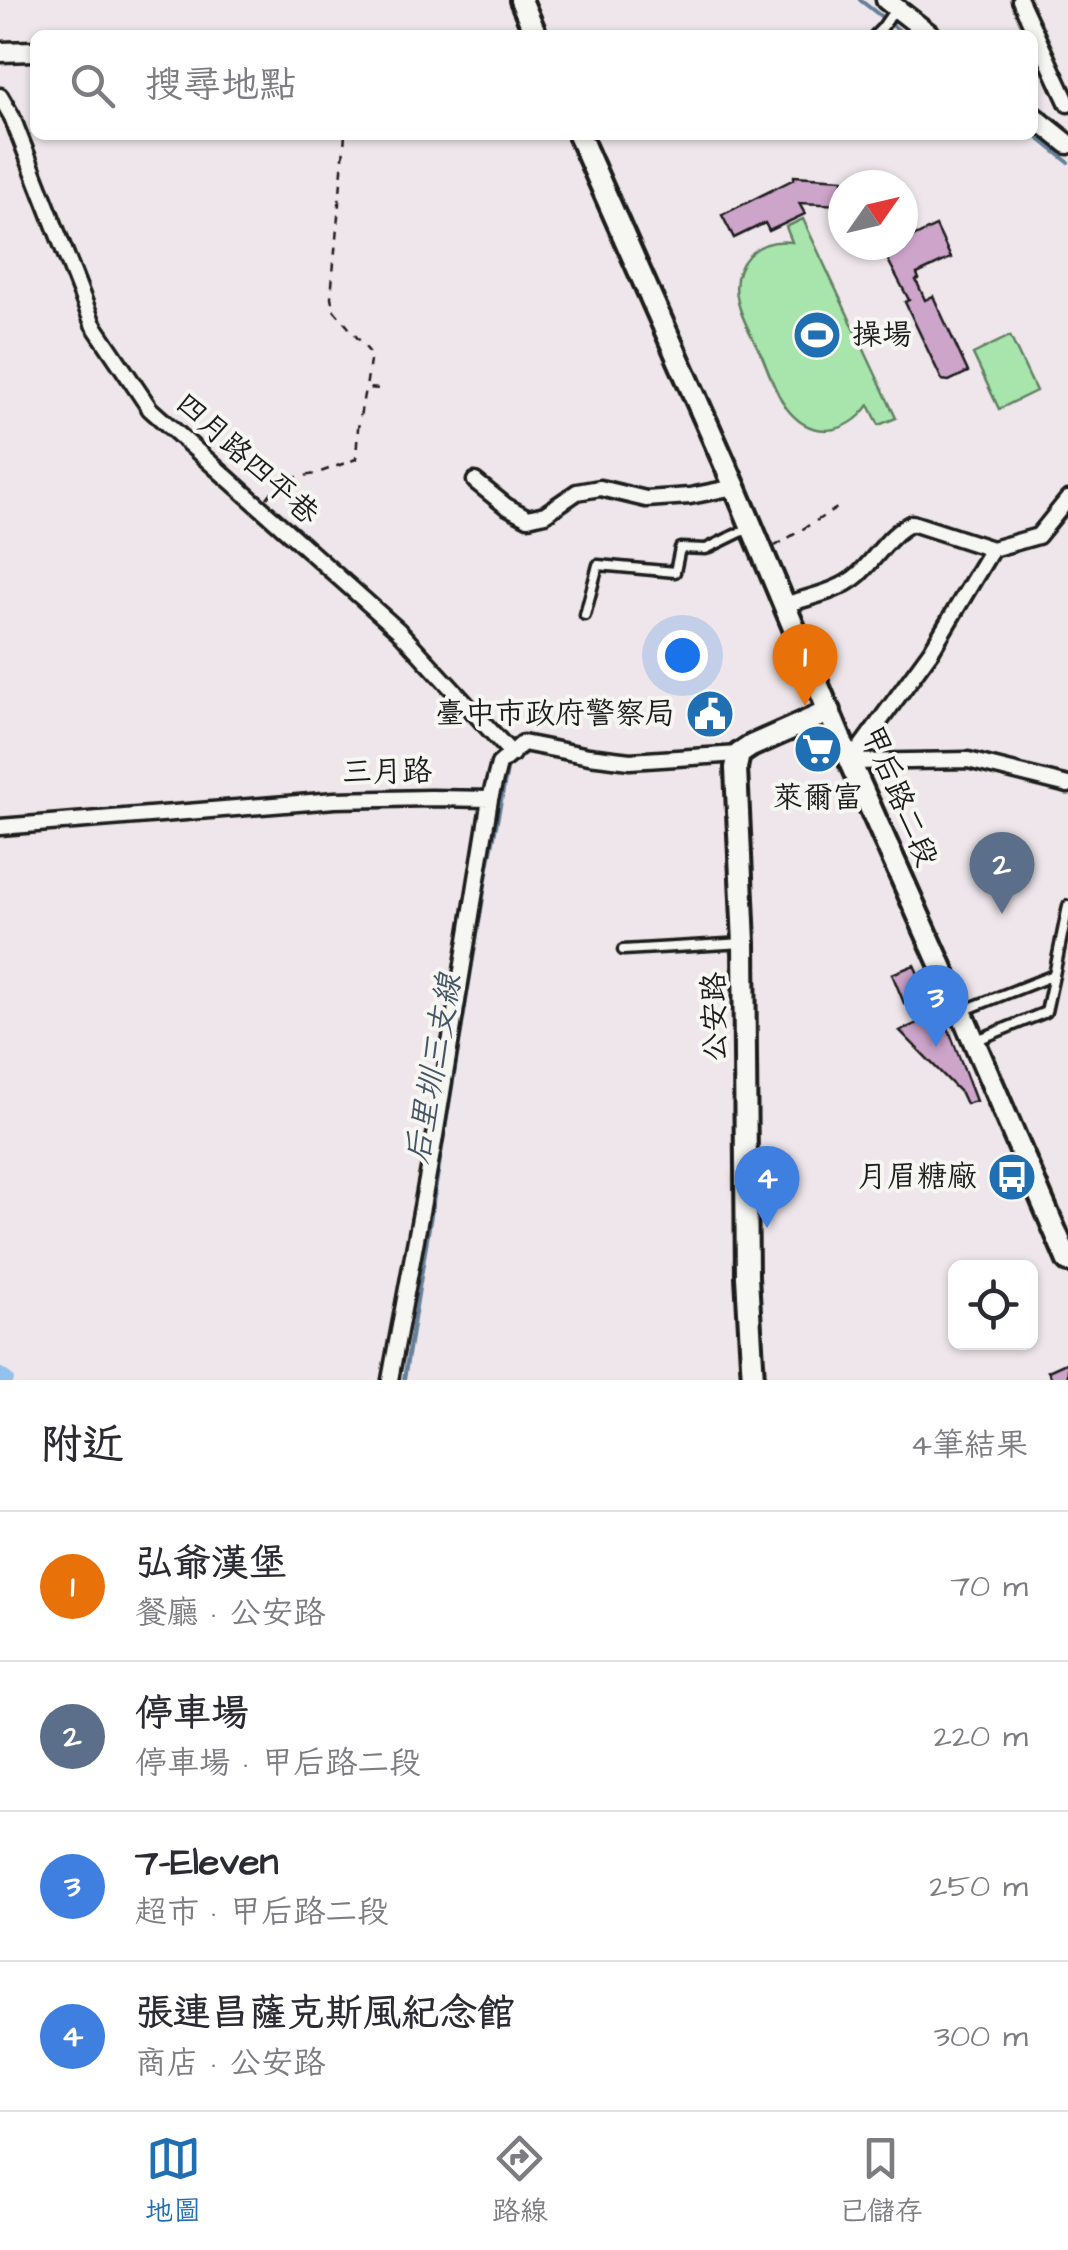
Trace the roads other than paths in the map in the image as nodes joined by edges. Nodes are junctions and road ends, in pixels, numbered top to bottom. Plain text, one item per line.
1 (520, 0) edge
2 (1020, 0) edge
3 (891, 4) edge
4 (534, 30) edge
5 (880, 30) edge
6 (925, 30) edge
7 (1034, 30) edge
8 (1038, 39) edge
9 (30, 51) edge
10 (0, 52) edge
11 (0, 96) edge
12 (1068, 104) edge
13 (1038, 120) edge
14 (580, 140) edge
15 (1068, 144) edge
16 (475, 481) dead end
17 (735, 487) junction
18 (1068, 499) edge
19 (751, 527) junction
20 (992, 549) junction
21 (784, 605) junction
22 (584, 614) dead end
23 (830, 712) junction
24 (512, 754) junction
25 (740, 754) junction
26 (850, 762) junction
27 (1068, 784) edge
28 (490, 799) junction
29 (0, 827) edge
30 (1068, 906) edge
31 (744, 943) junction
32 (623, 950) dead end
33 (1054, 975) junction
34 (961, 1011) junction
35 (973, 1042) junction
36 (1068, 1260) edge
37 (390, 1380) edge
38 (752, 1380) edge

1 - 4 main road
2 - 7 street
3 - 5 lane
3 - 6 street
8 - 12 street
9 - 10 street
11 - 24 street, 四月路四平巷
13 - 15 street
14 - 17 main road, 甲后路二段
16 - 17 street
17 - 19 main road, 甲后路二段
18 - 20 street
19 - 21 main road, 甲后路二段
19 - 22 lane
20 - 21 street
20 - 26 street
21 - 23 main road, 甲后路二段
23 - 25 main road
23 - 26 main road, 甲后路二段
24 - 25 street
24 - 28 street
25 - 31 main road, 公安路
26 - 27 street
26 - 34 main road, 甲后路二段
28 - 29 street, 三月路
28 - 37 street
30 - 33 lane
31 - 32 lane
31 - 38 main road, 公安路
33 - 34 lane
33 - 35 lane
34 - 35 main road, 甲后路二段
35 - 36 main road, 甲后路二段

